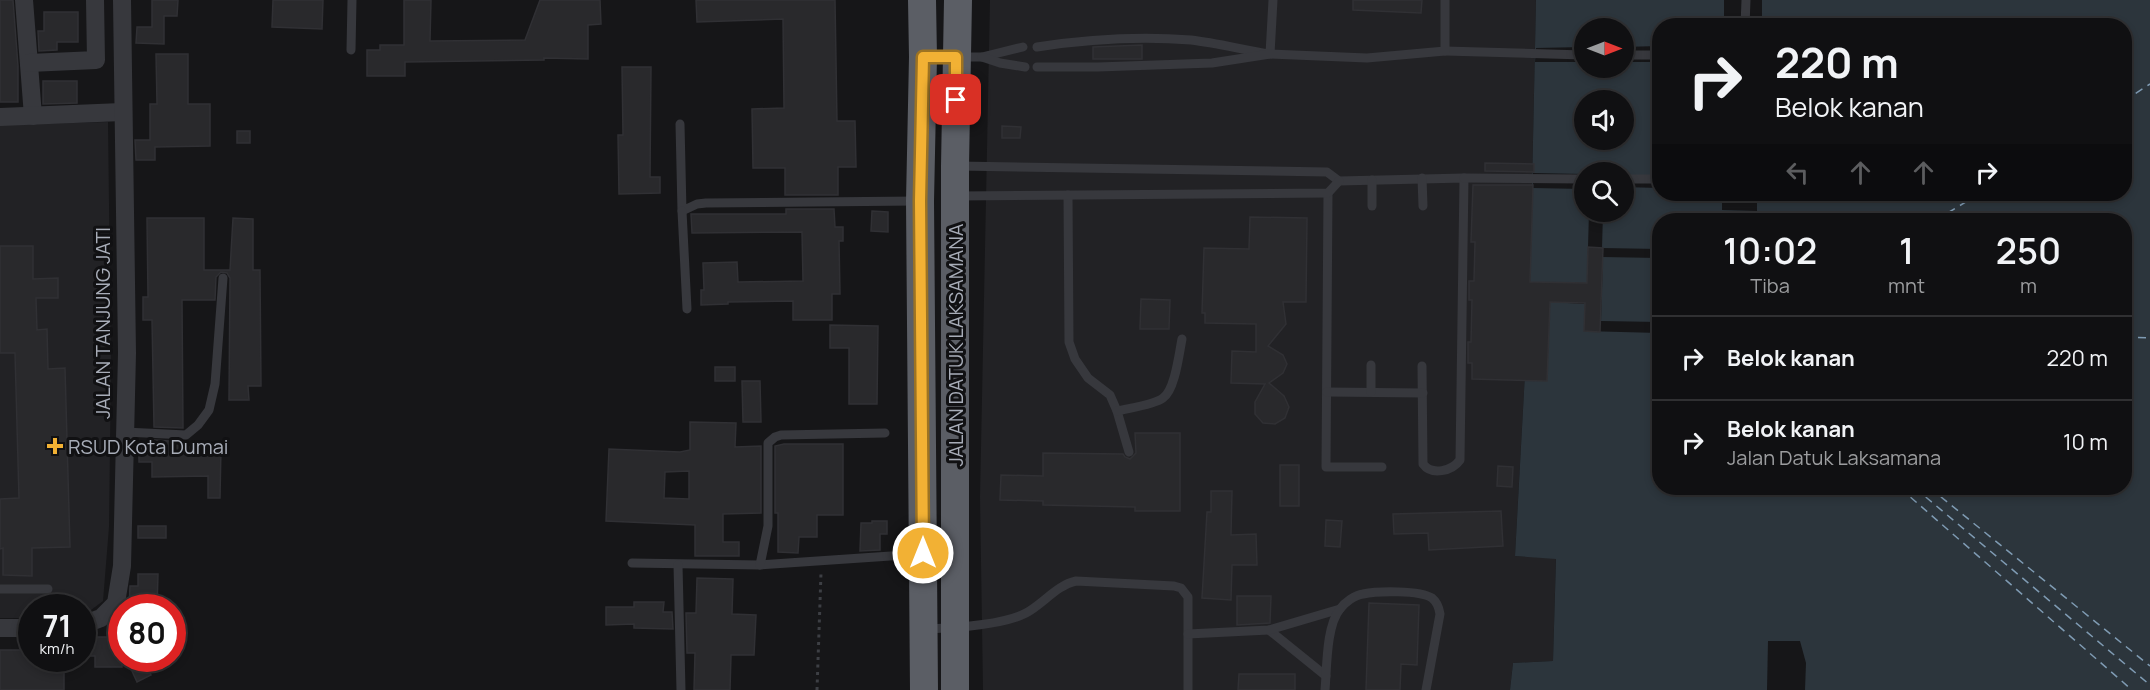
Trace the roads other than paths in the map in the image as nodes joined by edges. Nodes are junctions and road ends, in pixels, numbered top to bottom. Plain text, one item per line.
1 (24, 0) edge
2 (95, 0) edge
3 (122, 0) edge
4 (352, 0) edge
5 (922, 0) edge
6 (957, 0) edge
7 (1273, 0) edge
8 (1444, 0) edge
9 (1746, 0) edge
10 (1745, 18) edge
11 (1023, 47) dead end
12 (1037, 47) dead end
13 (351, 50) dead end
14 (1444, 51) junction
15 (1270, 54) junction
16 (1574, 55) edge
17 (1634, 55) edge
18 (1652, 55) edge
19 (923, 57) junction
20 (969, 57) junction
21 (29, 63) junction
22 (1025, 67) dead end
23 (1037, 67) dead end
24 (122, 112) junction
25 (33, 116) junction
26 (0, 117) edge
27 (680, 124) dead end
28 (955, 165) junction
29 (1422, 178) junction
30 (1464, 178) junction
31 (1574, 179) edge
32 (1634, 179) edge
33 (1652, 179) edge
34 (1372, 180) junction
35 (1339, 181) junction
36 (1328, 193) junction
37 (1068, 195) junction
38 (955, 196) junction
39 (920, 201) junction
40 (1372, 206) dead end
41 (1423, 206) dead end
42 (682, 211) junction
43 (223, 278) dead end
44 (687, 309) dead end
45 (1182, 339) dead end
46 (1371, 366) dead end
47 (1422, 366) dead end
48 (1327, 392) junction
49 (1371, 392) junction
50 (1423, 393) junction
51 (1117, 411) junction
52 (125, 432) junction
53 (885, 433) dead end
54 (1129, 452) dead end
55 (1382, 467) dead end
56 (923, 553) junction
57 (632, 563) dead end
58 (678, 565) junction
59 (760, 566) junction
60 (0, 589) edge
61 (48, 589) dead end
62 (1340, 609) junction
63 (96, 621) edge
64 (0, 628) edge
65 (18, 628) edge
66 (955, 628) junction
67 (924, 629) junction
68 (1269, 630) junction
69 (1188, 634) junction
70 (1326, 676) junction
71 (681, 690) edge
72 (924, 690) edge
73 (956, 690) edge
74 (1188, 690) edge
75 (1325, 690) edge
76 (1426, 690) edge

1 - 21 street
2 - 21 street
3 - 24 street, JALAN TANJUNG JATI
4 - 13 lane
5 - 19 highway, JALAN DATUK LAKSAMANA
6 - 20 highway, JALAN DATUK LAKSAMANA
7 - 15 lane
8 - 14 lane
9 - 10 lane
11 - 20 lane
12 - 15 lane
14 - 15 lane
14 - 16 lane
15 - 23 lane
17 - 18 lane
19 - 20 lane
19 - 39 highway, JALAN DATUK LAKSAMANA
20 - 22 lane
20 - 28 highway, JALAN DATUK LAKSAMANA
21 - 25 street
24 - 25 street
24 - 52 street, JALAN TANJUNG JATI
25 - 26 street
27 - 42 lane
28 - 35 lane
28 - 38 highway, JALAN DATUK LAKSAMANA
29 - 30 lane
29 - 34 lane
29 - 41 lane
30 - 31 lane
30 - 50 lane
32 - 33 lane
34 - 35 lane
34 - 40 lane
35 - 36 lane
36 - 37 lane
36 - 48 lane
37 - 38 lane
37 - 51 lane
38 - 66 highway, JALAN DATUK LAKSAMANA
39 - 42 lane
39 - 56 highway, JALAN DATUK LAKSAMANA
42 - 44 lane
43 - 52 lane
45 - 51 lane
46 - 49 lane
47 - 50 lane
48 - 49 lane
48 - 55 lane
49 - 50 lane
51 - 54 lane
52 - 63 street, JALAN TANJUNG JATI
53 - 59 lane
56 - 59 lane
56 - 67 highway, JALAN DATUK LAKSAMANA
57 - 58 lane
58 - 59 lane
58 - 71 lane
60 - 61 lane
62 - 68 lane
62 - 70 lane
62 - 76 lane
64 - 65 street
66 - 67 lane
66 - 69 lane
66 - 73 highway, JALAN DATUK LAKSAMANA
67 - 72 highway, JALAN DATUK LAKSAMANA
68 - 69 lane
68 - 70 lane
69 - 74 lane
70 - 75 lane

